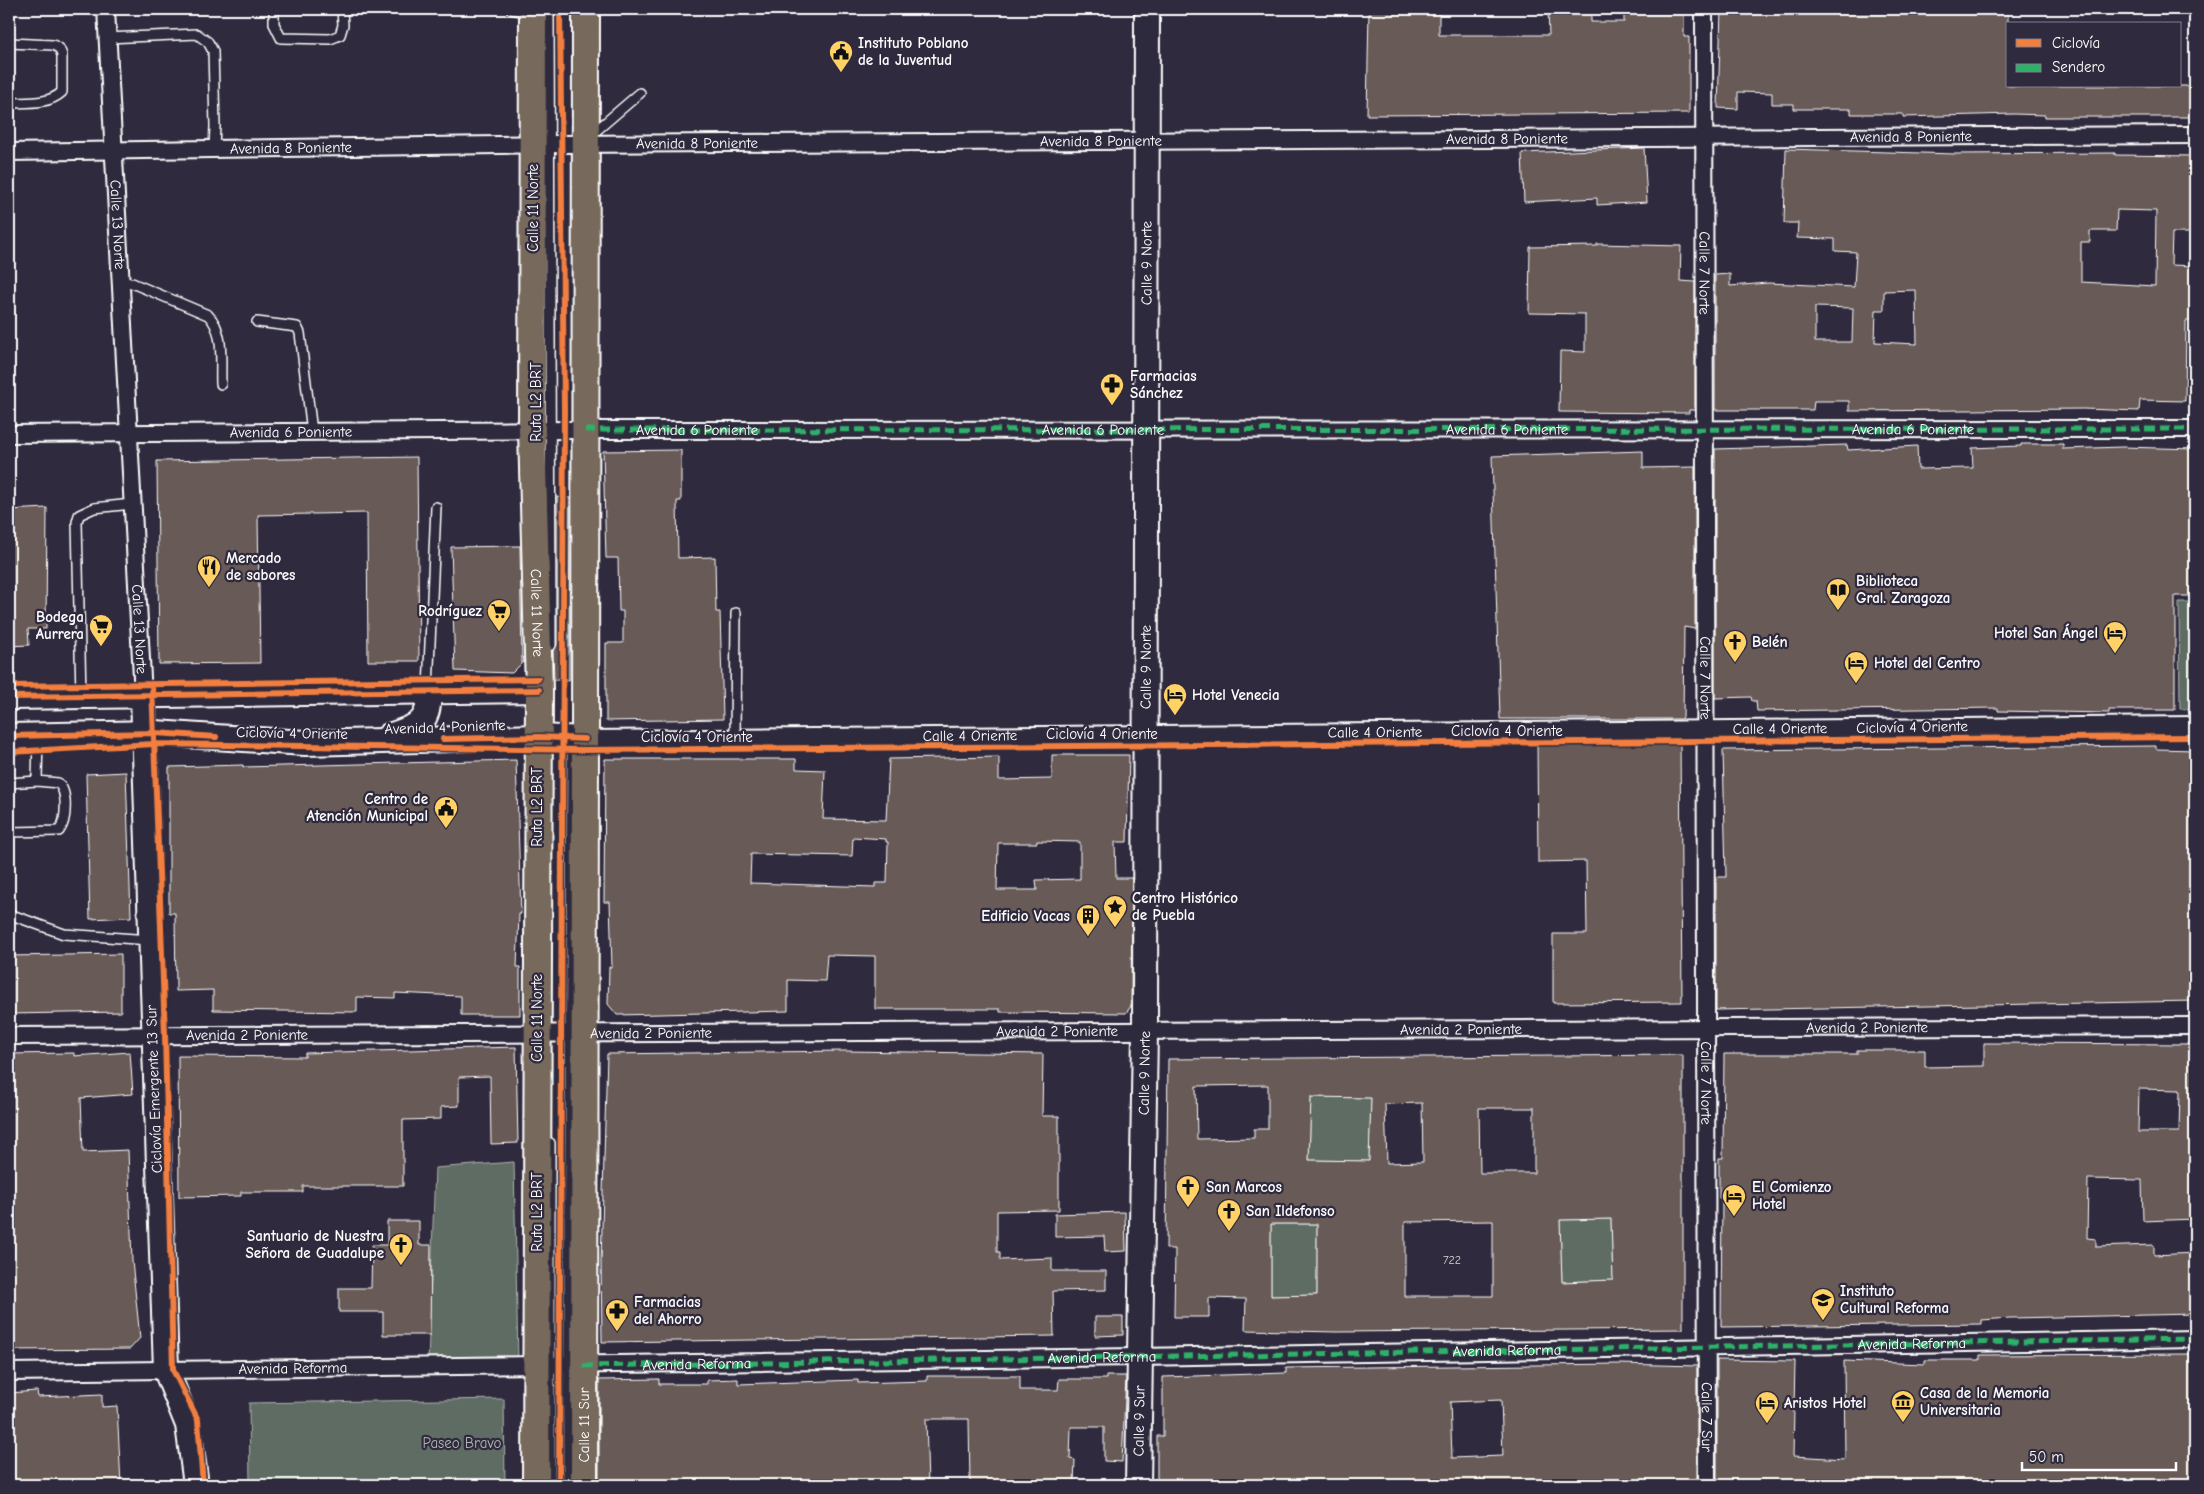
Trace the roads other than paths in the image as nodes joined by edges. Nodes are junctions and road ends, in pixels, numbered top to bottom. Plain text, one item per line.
1 (106, 9) edge
2 (274, 9) edge
3 (342, 9) edge
4 (586, 9) edge
5 (1147, 9) edge
6 (1704, 9) edge
7 (532, 10) edge
8 (107, 38) junction
9 (9, 42) edge
10 (640, 93) dead end
11 (9, 103) edge
12 (2195, 135) edge
13 (1705, 139) junction
14 (1146, 141) junction
15 (541, 144) junction
16 (578, 144) junction
17 (214, 149) junction
18 (112, 150) junction
19 (9, 152) edge
20 (120, 282) junction
21 (257, 322) dead end
22 (574, 361) dead end
23 (221, 384) dead end
24 (2195, 429) edge
25 (579, 430) junction
26 (1146, 430) junction
27 (1706, 430) junction
28 (541, 431) junction
29 (312, 432) junction
30 (9, 434) edge
31 (128, 434) junction
32 (132, 504) junction
33 (436, 507) dead end
34 (736, 613) dead end
35 (551, 658) dead end
36 (428, 690) junction
37 (539, 690) junction
38 (81, 695) junction
39 (143, 696) junction
40 (9, 697) edge
41 (2195, 724) edge
42 (1706, 730) junction
43 (145, 733) junction
44 (38, 735) junction
45 (1146, 735) junction
46 (9, 736) edge
47 (735, 738) junction
48 (558, 739) junction
49 (376, 741) junction
50 (37, 781) junction
51 (9, 783) edge
52 (9, 832) edge
53 (9, 914) edge
54 (152, 940) junction
55 (2195, 1026) edge
56 (1707, 1028) junction
57 (1145, 1031) junction
58 (547, 1033) junction
59 (577, 1033) junction
60 (156, 1035) junction
61 (9, 1036) edge
62 (550, 1131) dead end
63 (2195, 1339) edge
64 (1708, 1347) junction
65 (1138, 1357) junction
66 (544, 1366) junction
67 (576, 1366) junction
68 (166, 1370) junction
69 (9, 1372) edge
70 (196, 1485) edge
71 (536, 1485) edge
72 (550, 1485) edge
73 (568, 1485) edge
74 (584, 1485) edge
75 (1138, 1485) edge
76 (1707, 1485) edge

1 - 8 street, Calle 13 Norte
2 - 3 lane
4 - 16 main road, Calle 11 Norte
5 - 14 main road, Calle 9 Norte
6 - 13 street, Calle 7 Norte
7 - 15 main road, Calle 11 Norte
8 - 17 lane
8 - 18 street, Calle 13 Norte
9 - 11 lane
10 - 16 lane
12 - 13 street, Avenida 8 Poniente
13 - 14 street, Avenida 8 Poniente
13 - 27 street, Calle 7 Norte
14 - 16 street, Avenida 8 Poniente
14 - 26 main road, Calle 9 Norte
15 - 16 street, Avenida 8 Poniente
15 - 17 street, Avenida 8 Poniente
15 - 28 main road, Calle 11 Norte
16 - 25 main road, Calle 11 Norte
17 - 18 street, Avenida 8 Poniente
18 - 19 street, Avenida 8 Poniente
18 - 20 street, Calle 13 Norte
20 - 23 lane
20 - 31 street, Calle 13 Norte
21 - 29 lane
22 - 25 lane
24 - 27 street, Avenida 6 Poniente
25 - 26 street, Avenida 6 Poniente
25 - 28 street, Avenida 6 Poniente
25 - 48 main road, Calle 11 Norte
26 - 27 street, Avenida 6 Poniente
26 - 45 main road, Calle 9 Norte
27 - 42 street, Calle 7 Norte
28 - 29 street, Avenida 6 Poniente
28 - 35 lane, Ruta L2 BRT
28 - 37 main road, Calle 11 Norte
29 - 31 street, Avenida 6 Poniente
30 - 31 street, Avenida 6 Poniente
31 - 32 street, Calle 13 Norte
32 - 38 lane
32 - 39 street, Calle 13 Norte
33 - 36 lane
34 - 47 lane
36 - 37 main road
36 - 39 main road
36 - 49 main road
37 - 48 main road, Calle 11 Norte
38 - 39 main road
38 - 40 main road
39 - 43 main road, Calle 13 Norte
41 - 42 street, Calle 4 Oriente
42 - 45 street, Calle 4 Oriente
42 - 56 street, Calle 7 Norte
43 - 44 main road, Avenida 4 Poniente
43 - 49 main road, Avenida 4 Poniente
43 - 54 main road, Calle 13 Norte
44 - 46 main road, Avenida 4 Poniente
44 - 50 lane
45 - 47 street, Calle 4 Oriente
45 - 57 main road, Calle 9 Norte
47 - 48 street, Calle 4 Oriente
48 - 49 main road, Avenida 4 Poniente
48 - 58 main road, Calle 11 Norte
48 - 59 main road, Calle 11 Norte
50 - 51 lane
50 - 52 lane
53 - 54 lane
54 - 60 main road, Calle 13 Norte
55 - 56 street, Avenida 2 Poniente
56 - 57 street, Avenida 2 Poniente
56 - 64 street, Calle 7 Norte
57 - 59 street, Avenida 2 Poniente
57 - 65 main road, Calle 9 Norte
58 - 59 street, Avenida 2 Poniente
58 - 60 street, Avenida 2 Poniente
58 - 66 main road, Calle 11 Norte
59 - 67 main road, Calle 11 Norte
60 - 61 street, Avenida 2 Poniente
60 - 68 main road, Calle 13 Norte
62 - 66 lane, Ruta L2 BRT
63 - 64 street, Avenida Reforma
64 - 65 street, Avenida Reforma
64 - 76 street, Calle 7 Sur
65 - 67 street, Avenida Reforma
65 - 75 main road, Calle 9 Sur
66 - 67 street, Avenida Reforma
66 - 68 street, Avenida Reforma
66 - 71 main road
66 - 72 lane, Ruta L2 BRT
67 - 73 lane
67 - 74 main road, Calle 11 Sur
68 - 69 street, Avenida Reforma
68 - 70 main road

